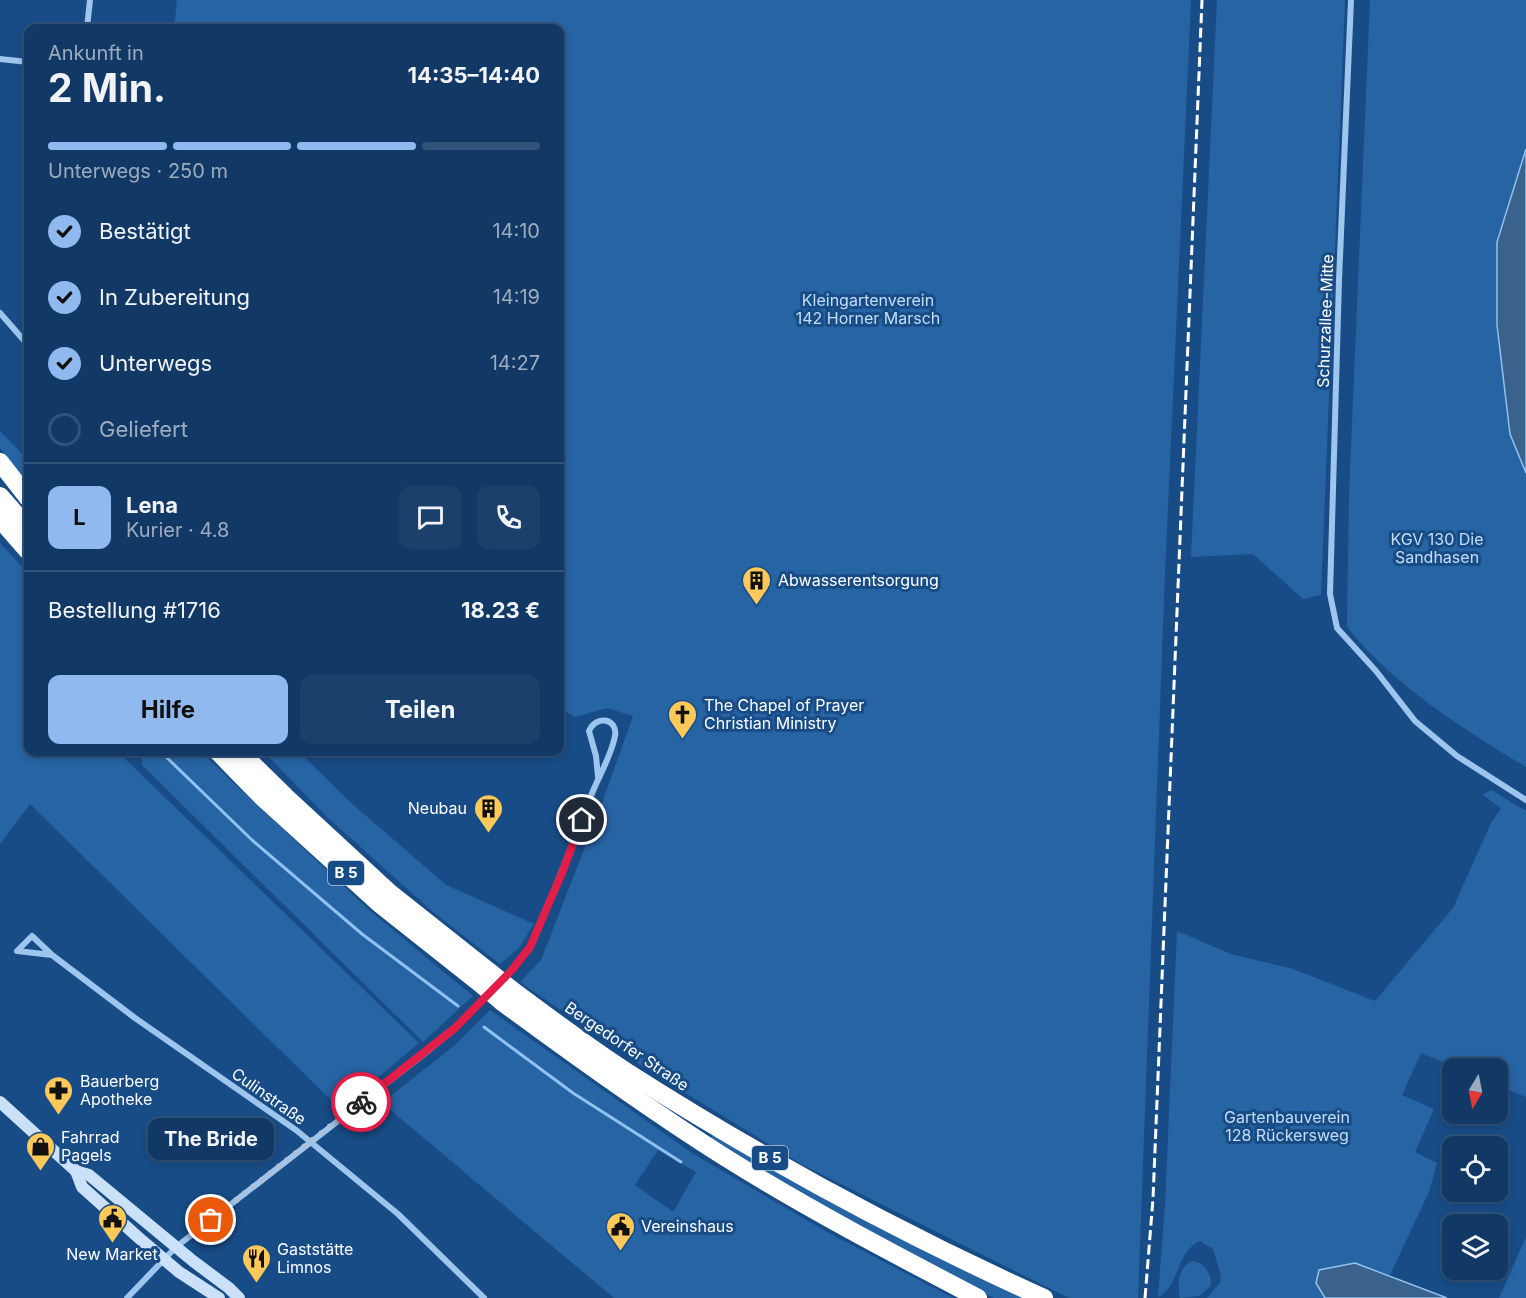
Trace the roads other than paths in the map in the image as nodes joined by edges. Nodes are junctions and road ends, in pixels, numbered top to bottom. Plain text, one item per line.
1 (90, 0) edge
2 (1351, 0) edge
3 (87, 24) edge
4 (0, 59) edge
5 (24, 62) edge
6 (0, 313) edge
7 (24, 340) edge
8 (0, 462) edge
9 (24, 493) edge
10 (0, 496) edge
11 (0, 519) edge
12 (24, 523) edge
13 (24, 546) edge
14 (222, 756) edge
15 (244, 756) edge
16 (598, 777) junction
17 (1526, 800) edge
18 (52, 955) junction
19 (486, 979) junction
20 (507, 996) junction
21 (0, 1102) edge
22 (311, 1143) junction
23 (76, 1171) junction
24 (176, 1247) junction
25 (163, 1258) junction
26 (127, 1298) edge
27 (219, 1298) edge
28 (239, 1298) edge
29 (484, 1298) edge
30 (978, 1298) edge
31 (1044, 1298) edge

1 - 3 street
2 - 17 street, Schurzallee-Mitte
4 - 5 street
6 - 7 street
8 - 9 highway
10 - 12 highway
11 - 13 highway
14 - 19 highway, Bergedorfer Straße / B 5
15 - 19 highway, Bergedorfer Straße / B 5
16 - 16 street
16 - 22 street
18 - 18 street, Culinstraße
18 - 22 street, Culinstraße
19 - 20 highway, Bergedorfer Straße / B 5, bridge
20 - 30 highway, Bergedorfer Straße / B 5
20 - 31 highway, Bergedorfer Straße / B 5
21 - 23 main road
22 - 24 street
22 - 29 street, Culinstraße
23 - 24 main road
23 - 25 main road
24 - 25 street
24 - 28 main road
25 - 26 street
25 - 27 main road

